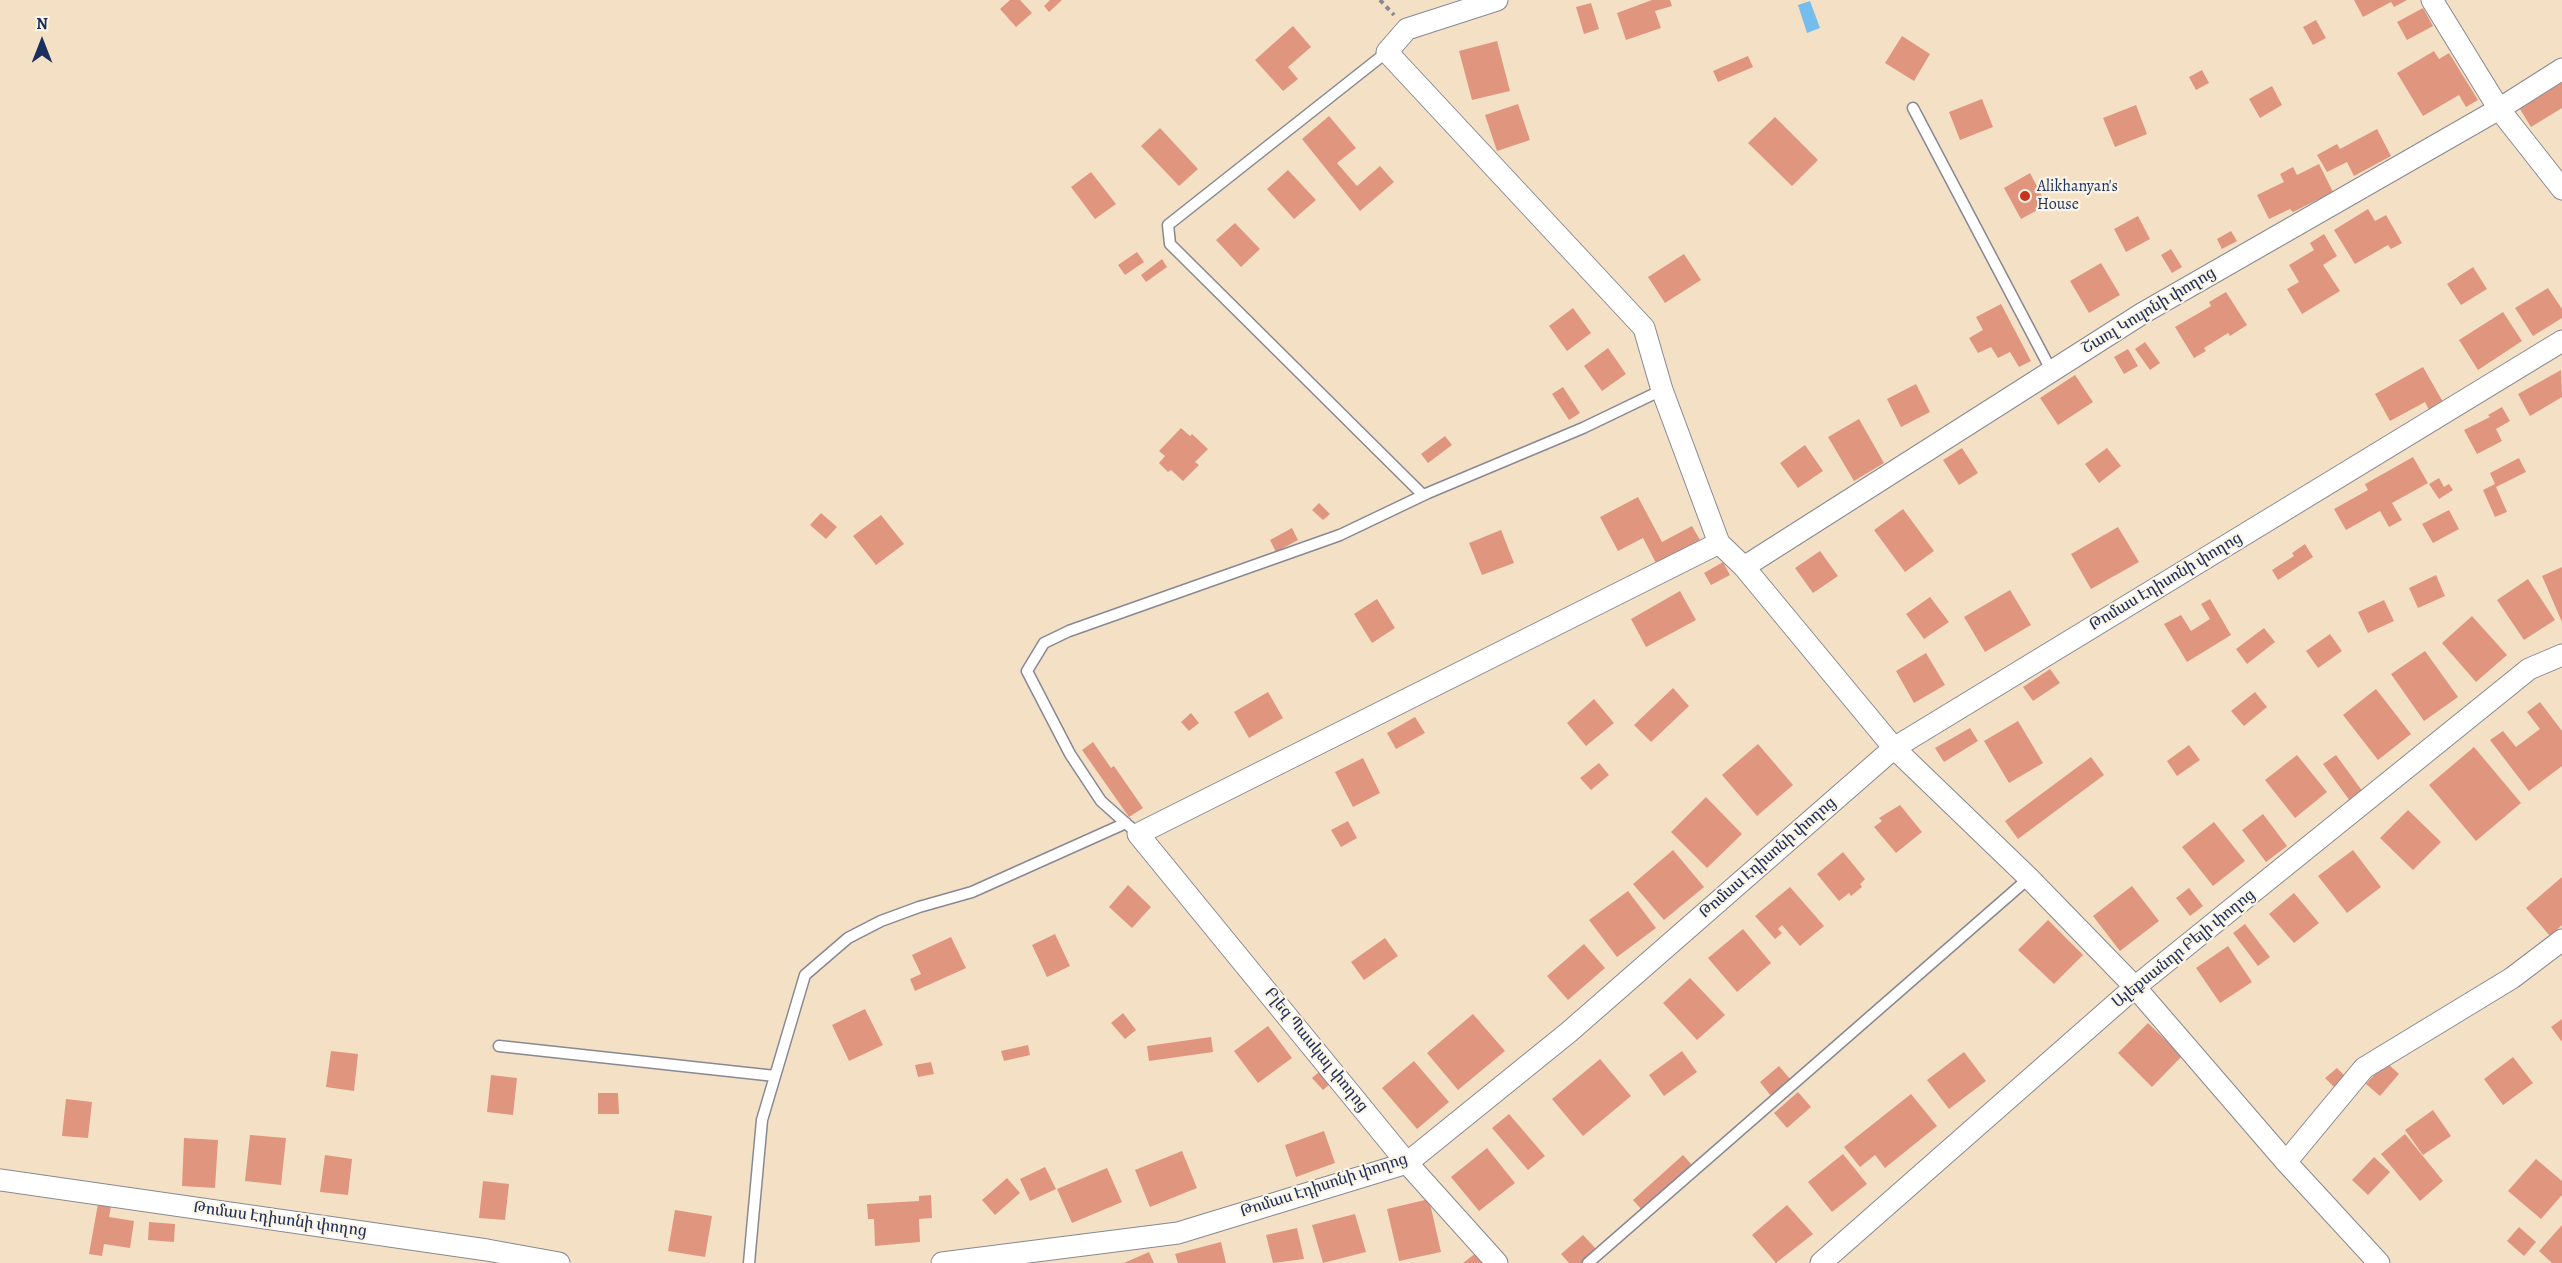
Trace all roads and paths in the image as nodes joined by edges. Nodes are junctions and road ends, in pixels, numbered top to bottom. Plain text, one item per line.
1 (1497, 0) edge
2 (2432, 0) edge
3 (1387, 52) junction
4 (2562, 69) edge
5 (1913, 108) dead end
6 (2499, 109) junction
7 (2562, 189) edge
8 (2562, 341) edge
9 (2051, 370) junction
10 (1662, 390) junction
11 (1423, 495) junction
12 (1719, 543) junction
13 (1744, 567) junction
14 (2562, 655) edge
15 (1894, 748) junction
16 (1132, 828) junction
17 (2029, 878) junction
18 (2562, 940) edge
19 (2135, 987) junction
20 (499, 1046) dead end
21 (775, 1076) junction
22 (1407, 1162) junction
23 (2286, 1162) junction
24 (0, 1180) edge
25 (559, 1263) edge
26 (749, 1263) edge
27 (942, 1263) edge
28 (1497, 1263) edge
29 (1588, 1263) edge
30 (1821, 1263) edge
31 (2379, 1263) edge

1 - 3 street
2 - 6 street
3 - 10 street
3 - 11 lane
4 - 6 street, Շառլ Կուլոնի փողոց
5 - 9 lane
6 - 7 street
6 - 9 street, Շառլ Կուլոնի փողոց
8 - 15 street, Թոմաս Էդիսոնի փողոց
9 - 13 street, Շառլ Կուլոնի փողոց
10 - 11 lane
10 - 12 street
11 - 16 lane
12 - 13 street
12 - 16 street
13 - 15 street
14 - 19 street, Ալեքսանդր Բելի փողոց
15 - 17 street
15 - 22 street, Թոմաս Էդիսոնի փողոց
16 - 21 lane
16 - 22 street, Բլեզ Պասկալ փողոց
17 - 19 street
17 - 29 lane
18 - 23 street
19 - 23 street
19 - 30 street, Ալեքսանդր Բելի փողոց
20 - 21 lane
21 - 26 lane
22 - 27 street, Թոմաս Էդիսոնի փողոց
22 - 28 street, Բլեզ Պասկալ փողոց
23 - 31 street
24 - 25 street, Թոմաս Էդիսոնի փողոց

